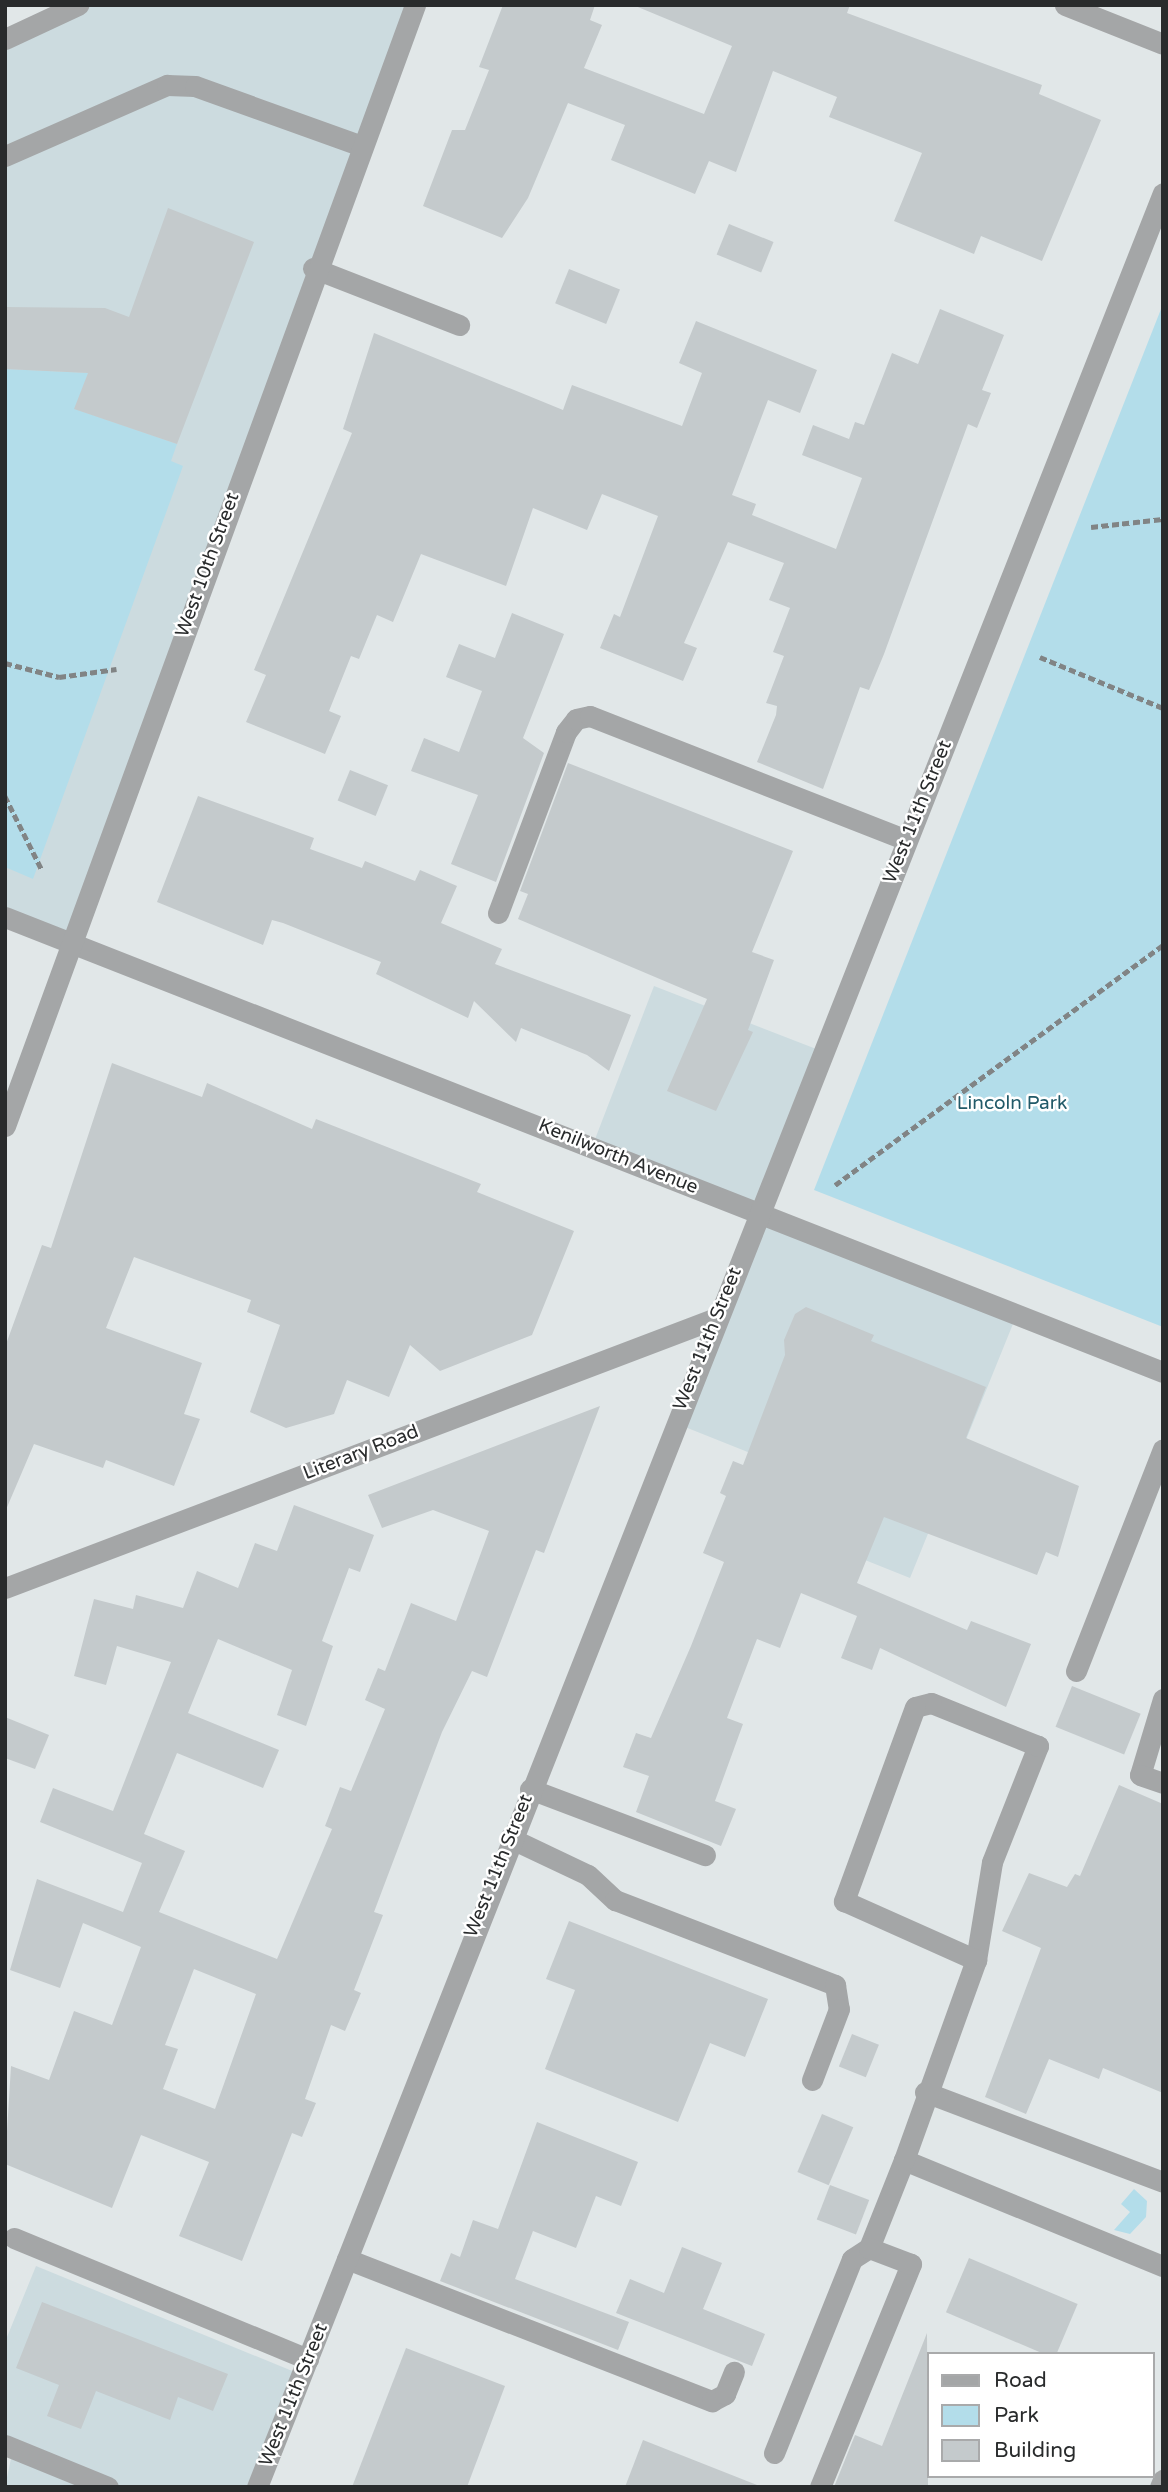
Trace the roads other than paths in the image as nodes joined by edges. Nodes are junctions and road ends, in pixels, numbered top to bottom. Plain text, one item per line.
1 (78, 5) edge
2 (415, 5) edge
3 (1065, 5) edge
4 (55, 10) edge
5 (5, 39) edge
6 (1163, 44) edge
7 (359, 145) junction
8 (5, 156) edge
9 (1163, 193) edge
10 (313, 268) junction
11 (459, 325) dead end
12 (907, 840) junction
13 (498, 913) dead end
14 (5, 917) edge
15 (73, 941) junction
16 (5, 1126) edge
17 (760, 1213) junction
18 (716, 1318) junction
19 (1163, 1372) edge
20 (1163, 1449) edge
21 (5, 1588) edge
22 (1076, 1671) dead end
23 (1163, 1699) edge
24 (1163, 1783) edge
25 (530, 1790) junction
26 (510, 1838) junction
27 (705, 1856) dead end
28 (976, 1960) junction
29 (812, 2080) dead end
30 (925, 2092) junction
31 (904, 2160) junction
32 (1163, 2182) edge
33 (14, 2238) dead end
34 (869, 2248) junction
35 (347, 2259) junction
36 (1163, 2266) edge
37 (308, 2359) junction
38 (734, 2372) dead end
39 (5, 2445) edge
40 (774, 2453) dead end
41 (1163, 2480) edge
42 (108, 2487) edge
43 (257, 2487) edge
44 (820, 2487) edge
45 (1160, 2487) edge

1 - 4 street
2 - 7 street, West 10th Street
3 - 6 street
4 - 5 street
7 - 8 street
7 - 10 street, West 10th Street
9 - 12 street, West 11th Street
10 - 11 street
10 - 15 street, West 10th Street
12 - 13 street
12 - 17 street, West 11th Street
14 - 15 street, Kenilworth Avenue
15 - 16 street, West 10th Street
15 - 17 street, Kenilworth Avenue
17 - 18 street, West 11th Street
17 - 19 street, Kenilworth Avenue
18 - 21 street, Literary Road
18 - 25 street, West 11th Street
20 - 22 street
23 - 24 street
25 - 26 street, West 11th Street
25 - 27 street
26 - 29 street
26 - 35 street, West 11th Street
28 - 28 street
28 - 30 street
30 - 31 street
30 - 32 street
31 - 34 street
31 - 36 street
33 - 37 street
34 - 40 street
34 - 44 street
35 - 37 street, West 11th Street
35 - 38 street
37 - 43 street, West 11th Street
39 - 42 street
41 - 45 street

